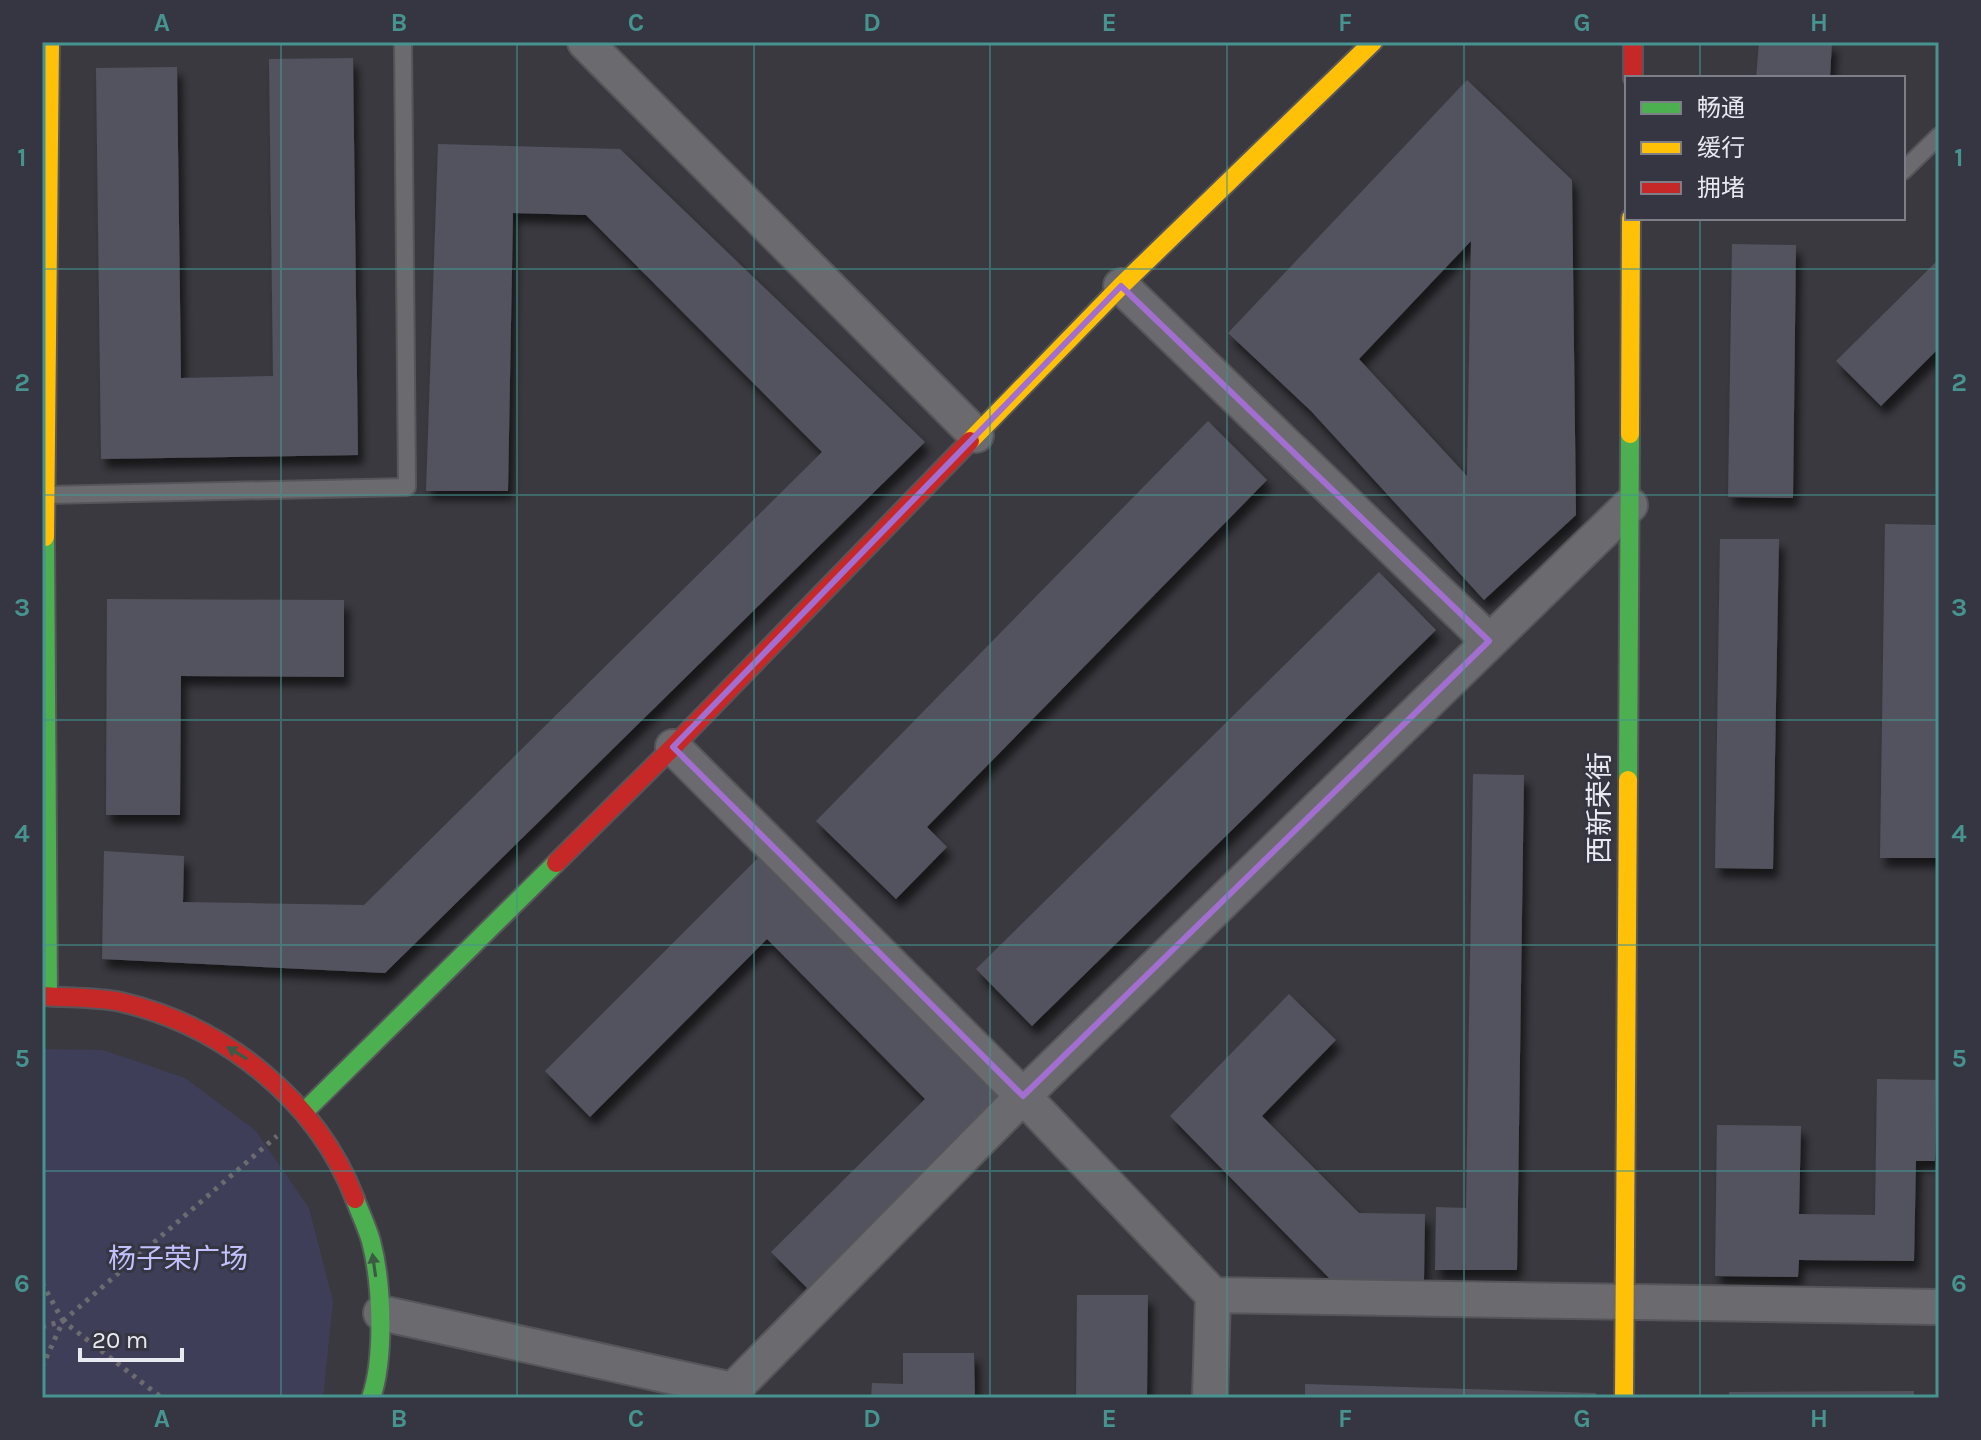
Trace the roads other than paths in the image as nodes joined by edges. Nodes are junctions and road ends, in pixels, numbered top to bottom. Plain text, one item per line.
1 (50, 42) edge
2 (403, 42) edge
3 (585, 42) edge
4 (1373, 42) edge
5 (1633, 42) edge
6 (1633, 76) edge
7 (1939, 136) edge
8 (1905, 169) edge
9 (1631, 220) edge
10 (1121, 286) junction
11 (976, 435) junction
12 (45, 495) junction
13 (1630, 505) junction
14 (1489, 641) junction
15 (673, 747) junction
16 (45, 995) edge
17 (1023, 1096) junction
18 (304, 1112) junction
19 (1213, 1295) junction
20 (1624, 1302) junction
21 (1939, 1307) edge
22 (381, 1313) junction
23 (733, 1394) edge
24 (371, 1398) edge
25 (1210, 1398) edge
26 (1624, 1398) edge

1 - 12 street
2 - 12 lane
3 - 11 street
4 - 10 street
5 - 6 street
7 - 8 lane
9 - 13 street, 西新荣街
10 - 11 street
10 - 14 street
11 - 15 street
12 - 16 street
13 - 14 street
13 - 20 street, 西新荣街
14 - 17 street
15 - 17 street
15 - 18 street
18 -> 16 street
17 - 19 street
17 - 23 street
22 -> 18 street
19 - 20 street
19 - 25 street
20 - 21 street
20 - 26 street, 西新荣街
22 - 23 street
22 - 24 street

